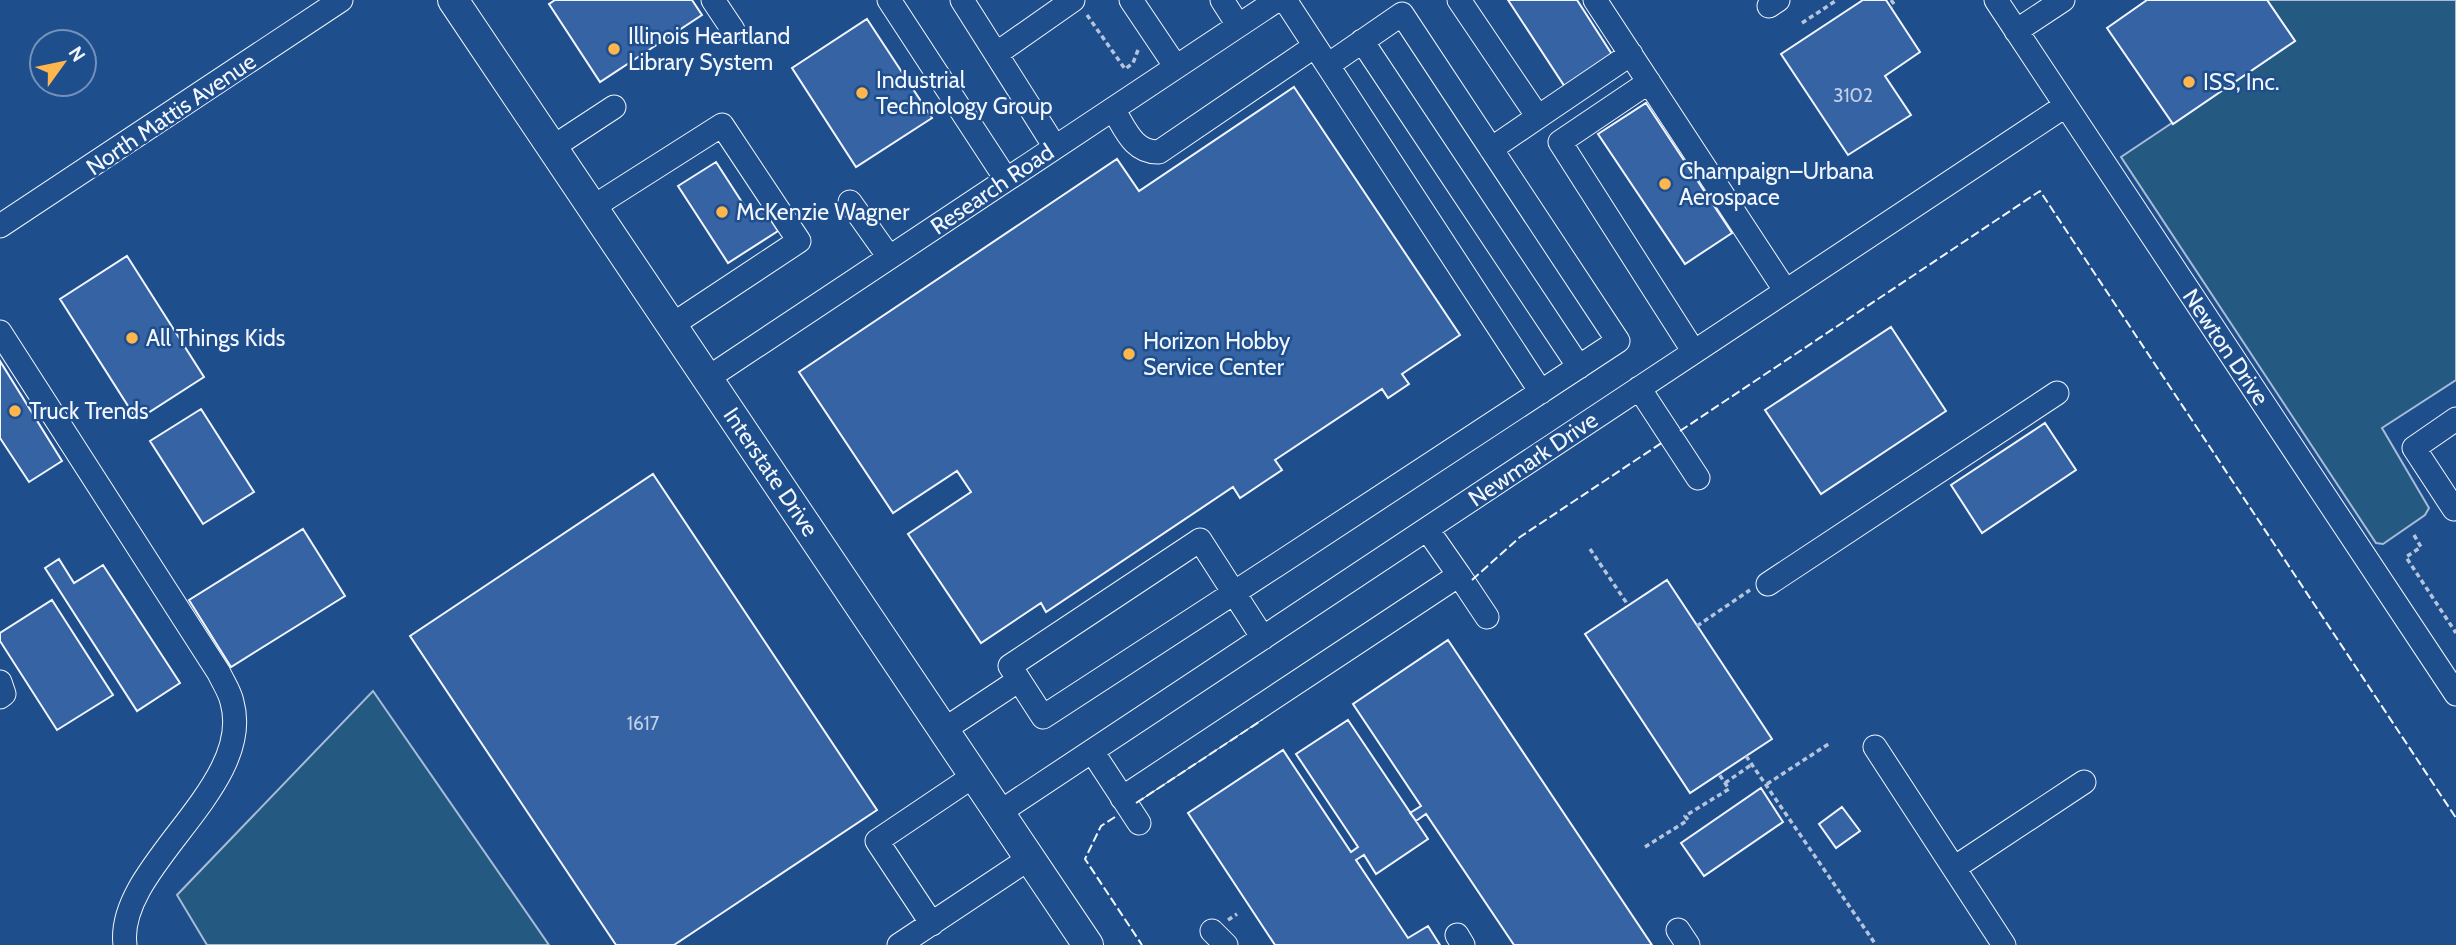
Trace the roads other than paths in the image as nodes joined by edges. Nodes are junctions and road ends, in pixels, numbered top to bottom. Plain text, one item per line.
1 (341, 0) edge
2 (453, 0) edge
3 (713, 0) edge
4 (889, 0) edge
5 (962, 0) edge
6 (1131, 0) edge
7 (1222, 0) edge
8 (1277, 0) edge
9 (1285, 0) edge
10 (1460, 0) edge
11 (1595, 0) edge
12 (1996, 0) edge
13 (2063, 0) edge
14 (1077, 4) edge
15 (1238, 25) junction
16 (733, 30) dead end
17 (2016, 31) junction
18 (1362, 41) junction
19 (996, 54) junction
20 (1631, 54) junction
21 (1321, 56) junction
22 (1176, 67) junction
23 (1649, 82) junction
24 (2065, 106) junction
25 (614, 107) dead end
26 (1113, 109) junction
27 (1538, 117) junction
28 (553, 147) junction
29 (1055, 147) junction
30 (1491, 149) junction
31 (1006, 180) junction
32 (850, 202) dead end
33 (593, 207) junction
34 (0, 226) edge
35 (889, 257) junction
36 (1785, 290) junction
37 (672, 325) junction
38 (0, 332) edge
39 (1693, 352) junction
40 (1579, 367) junction
41 (708, 378) junction
42 (1639, 388) junction
43 (1541, 392) junction
44 (2057, 394) dead end
45 (2456, 419) edge
46 (1699, 478) dead end
47 (2454, 509) dead end
48 (1427, 528) junction
49 (1459, 575) junction
50 (1762, 586) road end
51 (1234, 593) junction
52 (1487, 617) dead end
53 (1262, 638) junction
54 (1019, 680) junction
55 (0, 682) edge
56 (2456, 694) edge
57 (0, 697) edge
58 (945, 729) junction
59 (1875, 747) dead end
60 (1092, 751) junction
61 (975, 775) junction
62 (2084, 782) dead end
63 (1122, 798) junction
64 (1000, 812) junction
65 (1139, 823) dead end
66 (1030, 858) junction
67 (1954, 868) junction
68 (932, 924) junction
69 (1995, 942) edge
70 (125, 945) edge
71 (900, 945) edge
72 (1088, 945) edge

1 - 34 street, North Mattis Avenue
2 - 28 main road, Interstate Drive
3 - 16 street
4 - 31 street
5 - 19 street
6 - 22 street
7 - 15 street
8 - 15 street, Research Road
9 - 21 street
10 - 27 street
11 - 20 street
12 - 17 street, Newton Drive
13 - 17 street
14 - 19 street
15 - 22 street, Research Road
17 - 24 street, Newton Drive
18 - 21 street
18 - 30 street
18 - 40 street
19 - 29 street
20 - 23 street
20 - 27 street
21 - 26 street
21 - 43 street
22 - 26 street, Research Road
23 - 36 street
23 - 39 street
24 - 36 street, Newmark Drive
24 - 56 street, Newton Drive
25 - 28 street
26 - 29 street, Research Road
27 - 30 street
28 - 33 main road, Interstate Drive
29 - 31 street, Research Road
30 - 40 street
31 - 35 street, Research Road
32 - 35 street
33 - 37 main road, Interstate Drive
33 - 37 street
35 - 41 street, Research Road
36 - 39 street, Newmark Drive
37 - 41 main road, Interstate Drive
38 - 70 street
39 - 42 street, Newmark Drive
40 - 43 street
41 - 58 main road, Interstate Drive
42 - 46 street
42 - 48 street, Newmark Drive
43 - 51 street
44 - 50 street
45 - 47 street
48 - 49 street
48 - 53 street, Newmark Drive
49 - 52 street
49 - 63 street
51 - 53 street
51 - 54 street
51 - 54 street
53 - 60 street, Newmark Drive
54 - 58 street
55 - 57 street
58 - 61 main road, Interstate Drive
59 - 67 street
60 - 63 street
60 - 64 street, Newmark Drive
61 - 64 main road, Interstate Drive
61 - 68 street
62 - 67 street
63 - 65 street
64 - 66 main road, Interstate Drive
66 - 68 street
66 - 72 main road, Interstate Drive
67 - 69 street
68 - 71 street

